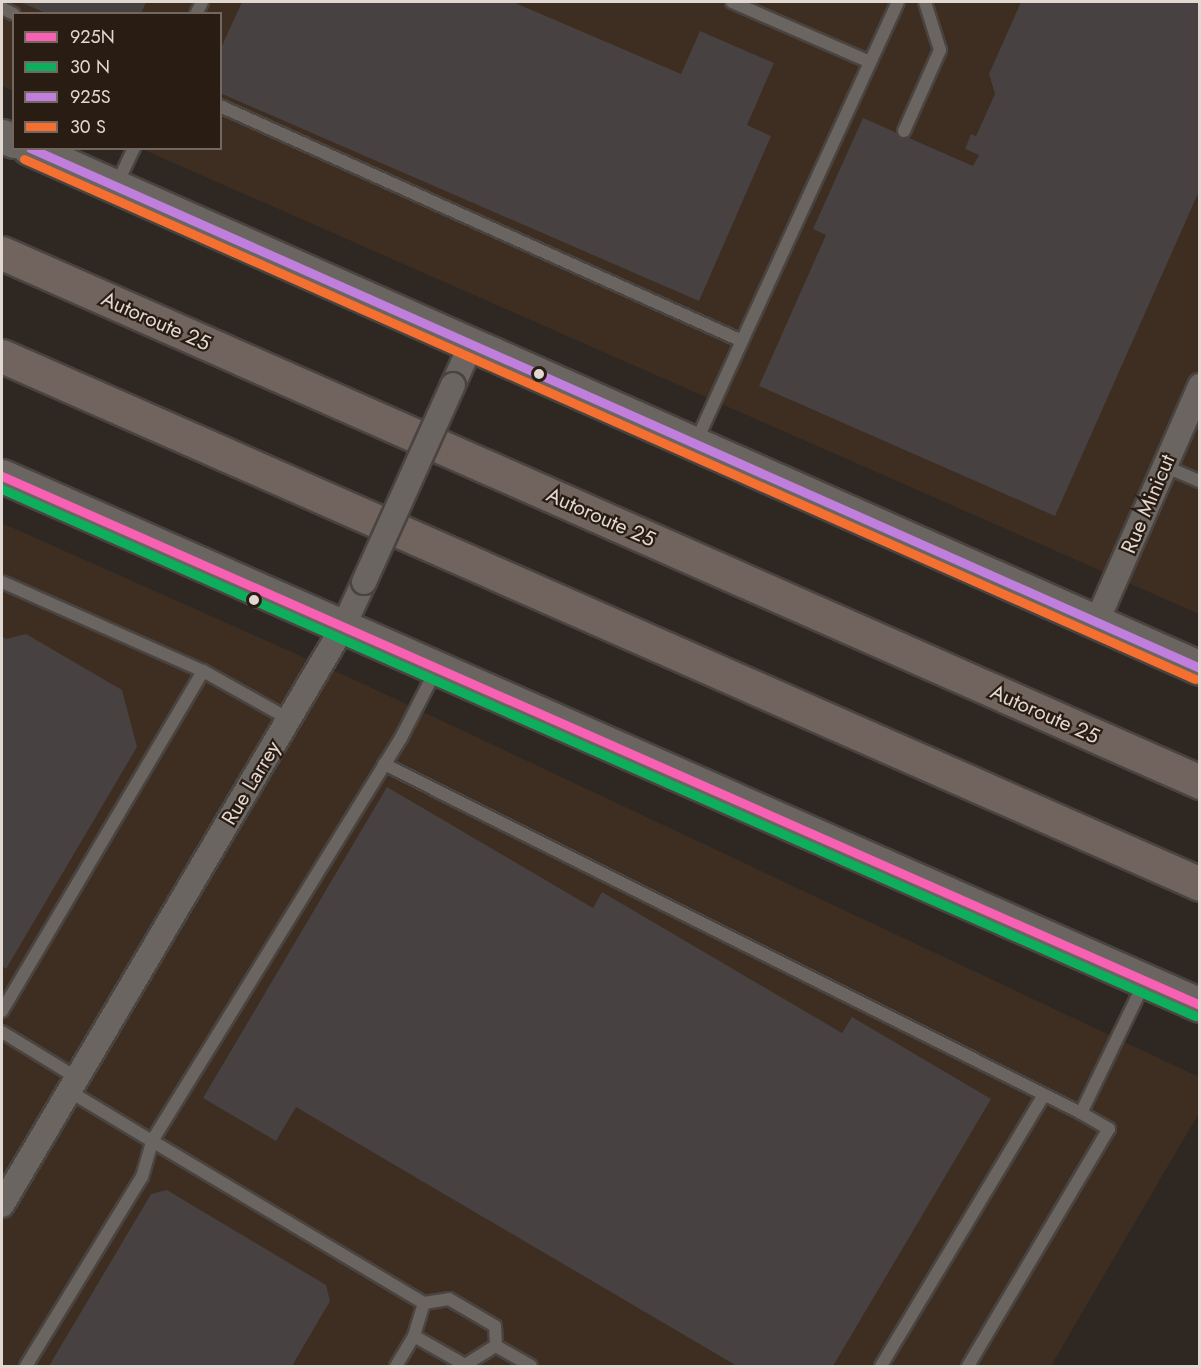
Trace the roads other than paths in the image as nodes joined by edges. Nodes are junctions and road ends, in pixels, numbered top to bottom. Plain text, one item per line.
1 (732, 2) edge
2 (898, 2) edge
3 (925, 2) edge
4 (870, 62) junction
5 (222, 107) edge
6 (904, 131) dead end
7 (33, 150) edge
8 (133, 150) edge
9 (116, 187) junction
10 (2, 253) edge
11 (742, 341) junction
12 (471, 345) junction
13 (2, 356) edge
14 (1200, 386) edge
15 (1195, 411) edge
16 (696, 443) junction
17 (1164, 466) junction
18 (2, 476) edge
19 (1200, 482) edge
20 (2, 582) edge
21 (1097, 621) junction
22 (343, 627) junction
23 (437, 668) junction
24 (1200, 668) edge
25 (203, 670) junction
26 (289, 719) junction
27 (384, 764) junction
28 (1200, 782) edge
29 (1200, 884) edge
30 (1145, 981) junction
31 (1200, 1005) edge
32 (2, 1011) edge
33 (2, 1032) edge
34 (73, 1084) junction
35 (1044, 1095) junction
36 (1081, 1113) junction
37 (152, 1141) junction
38 (2, 1205) edge
39 (424, 1303) junction
40 (414, 1336) junction
41 (496, 1346) junction
42 (26, 1366) edge
43 (396, 1366) edge
44 (531, 1366) edge
45 (881, 1366) edge
46 (968, 1366) edge

1 - 4 lane
2 - 4 lane
3 - 6 lane
4 - 11 lane
5 - 11 lane
7 - 9 main road
8 - 9 lane
9 - 12 main road
10 - 28 highway, Autoroute 25
11 - 16 lane
12 - 16 main road
12 - 22 street, Rue Larrey, bridge
13 - 29 highway
14 - 15 street, Rue Minicut
15 - 17 street, Rue Minicut
16 - 21 main road
17 - 19 lane
17 - 21 street, Rue Minicut
18 - 22 main road
20 - 25 lane
21 - 24 main road
22 - 23 main road
22 - 26 street, Rue Larrey
23 - 27 lane
23 - 30 main road
25 - 26 lane
25 - 32 lane
26 - 34 street, Rue Larrey
27 - 35 lane
27 - 37 lane
30 - 31 main road
30 - 36 lane
33 - 34 lane
34 - 37 lane
34 - 38 street, Rue Larrey
35 - 36 lane
35 - 45 lane
36 - 46 lane
37 - 39 lane
37 - 42 lane
39 - 40 lane
39 - 41 lane
40 - 41 lane
40 - 43 lane
41 - 44 lane

